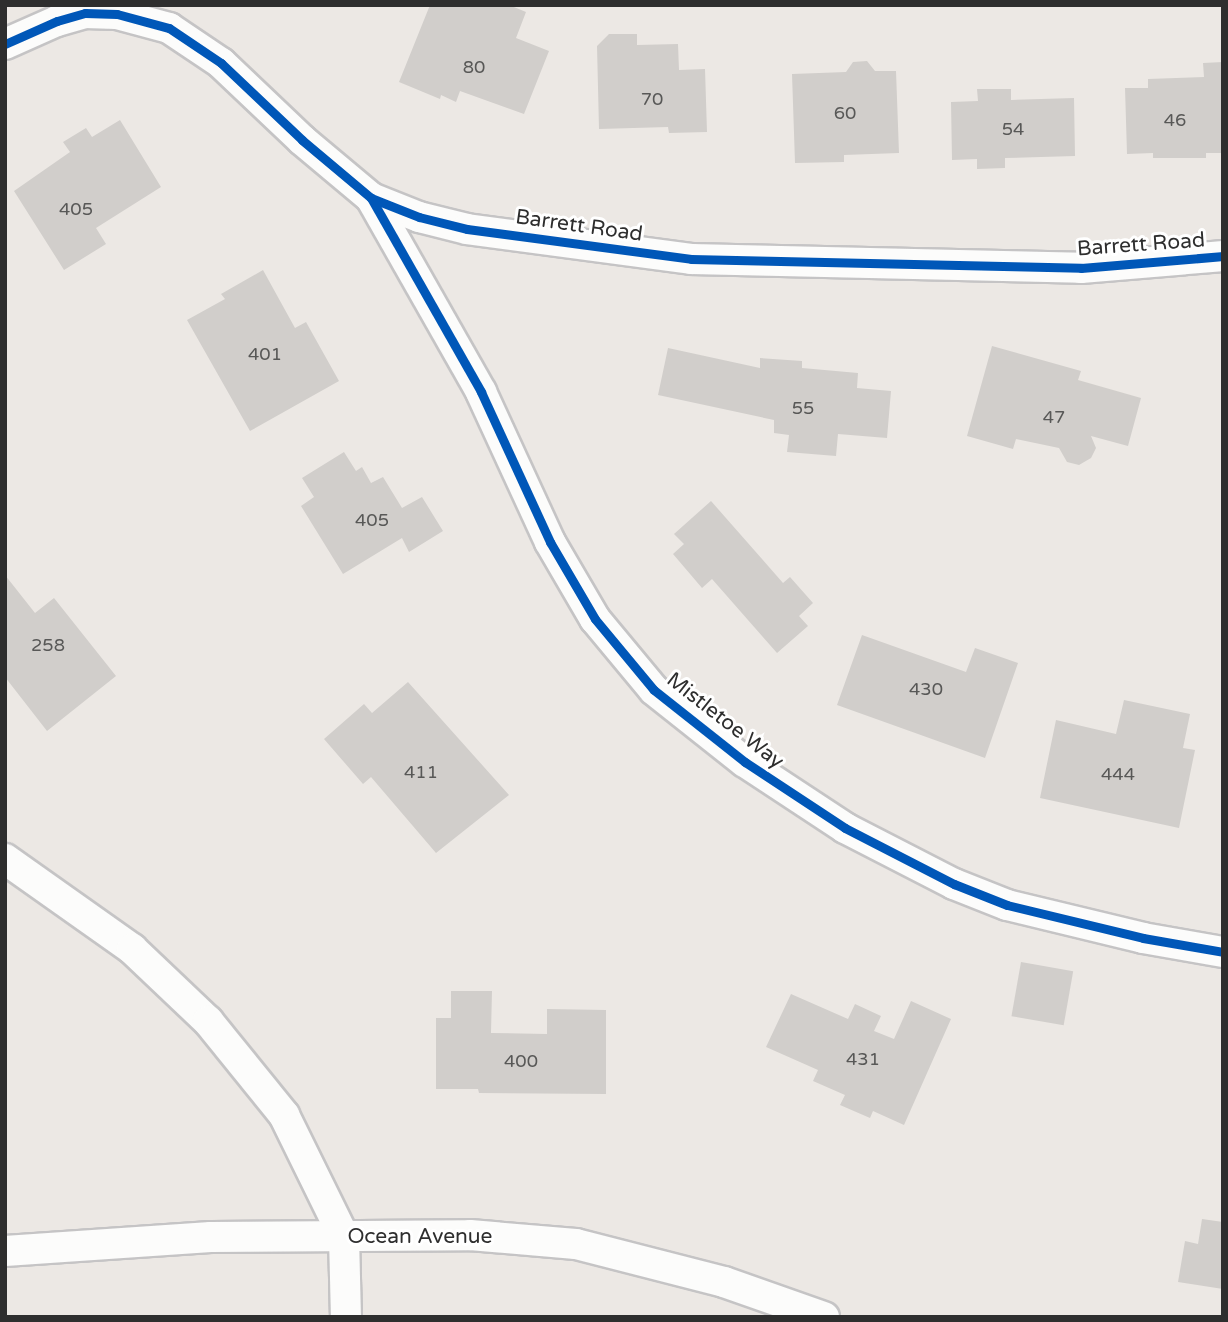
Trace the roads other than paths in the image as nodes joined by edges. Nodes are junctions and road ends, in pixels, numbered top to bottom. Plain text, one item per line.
1 (109, 10) edge
2 (5, 44) edge
3 (371, 198) junction
4 (1223, 256) edge
5 (5, 859) edge
6 (1223, 952) edge
7 (344, 1237) junction
8 (5, 1251) edge
9 (345, 1317) edge
10 (824, 1317) edge

1 - 2 street, Barrett Road
1 - 3 street, Barrett Road
3 - 4 street, Barrett Road
3 - 6 street, Mistletoe Way
5 - 7 street
7 - 8 street, Ocean Avenue
7 - 9 street
7 - 10 street, Ocean Avenue

